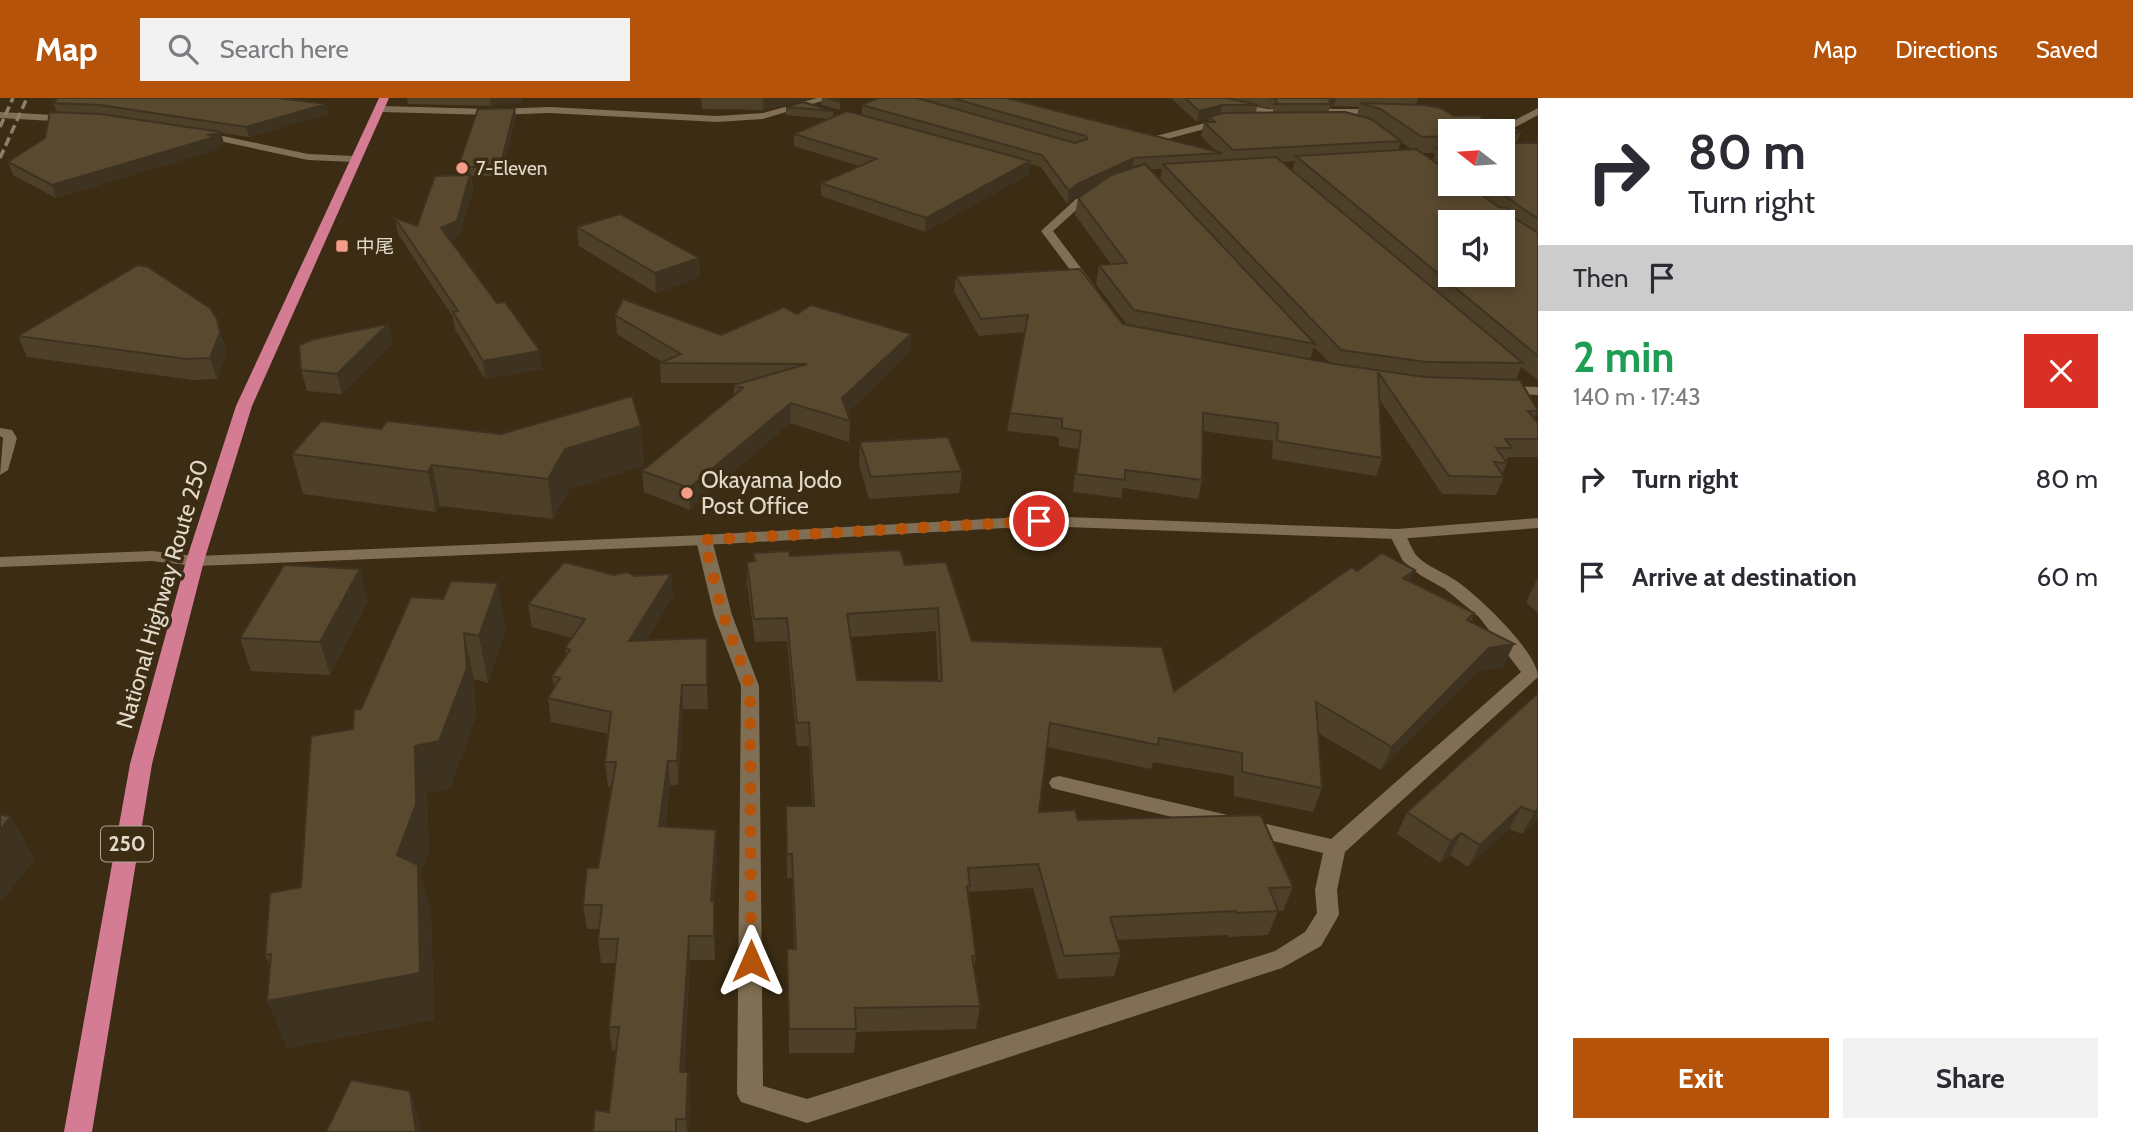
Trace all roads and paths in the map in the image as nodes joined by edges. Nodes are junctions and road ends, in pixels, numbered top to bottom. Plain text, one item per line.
1 (827, 98) edge
2 (1195, 98) edge
3 (383, 103) edge
4 (804, 105) junction
5 (832, 111) edge
6 (1538, 111) edge
7 (1385, 112) edge
8 (0, 115) edge
9 (77, 119) edge
10 (1233, 121) edge
11 (1247, 121) edge
12 (1351, 123) edge
13 (1516, 123) edge
14 (183, 132) edge
15 (1130, 132) edge
16 (354, 159) junction
17 (1111, 186) edge
18 (1102, 304) edge
19 (1516, 373) edge
20 (1484, 390) edge
21 (1538, 391) edge
22 (0, 432) edge
23 (0, 470) edge
24 (1538, 523) edge
25 (1397, 534) junction
26 (704, 540) junction
27 (195, 561) junction
28 (0, 562) edge
29 (1059, 783) dead end
30 (1335, 848) junction
31 (78, 1132) edge

1 - 4 street
2 - 7 street
3 - 4 street
3 - 16 highway, National Highway Route 250 / 250
4 - 5 street
6 - 13 street
8 - 9 street
10 - 15 street
11 - 12 street
14 - 16 street
16 - 27 highway, National Highway Route 250 / 250
17 - 18 street
19 - 21 street
20 - 21 street
22 - 23 street
24 - 25 street
25 - 26 street
25 - 30 street
26 - 27 street
26 - 30 street
27 - 28 street
27 - 31 highway, National Highway Route 250 / 250
29 - 30 street

